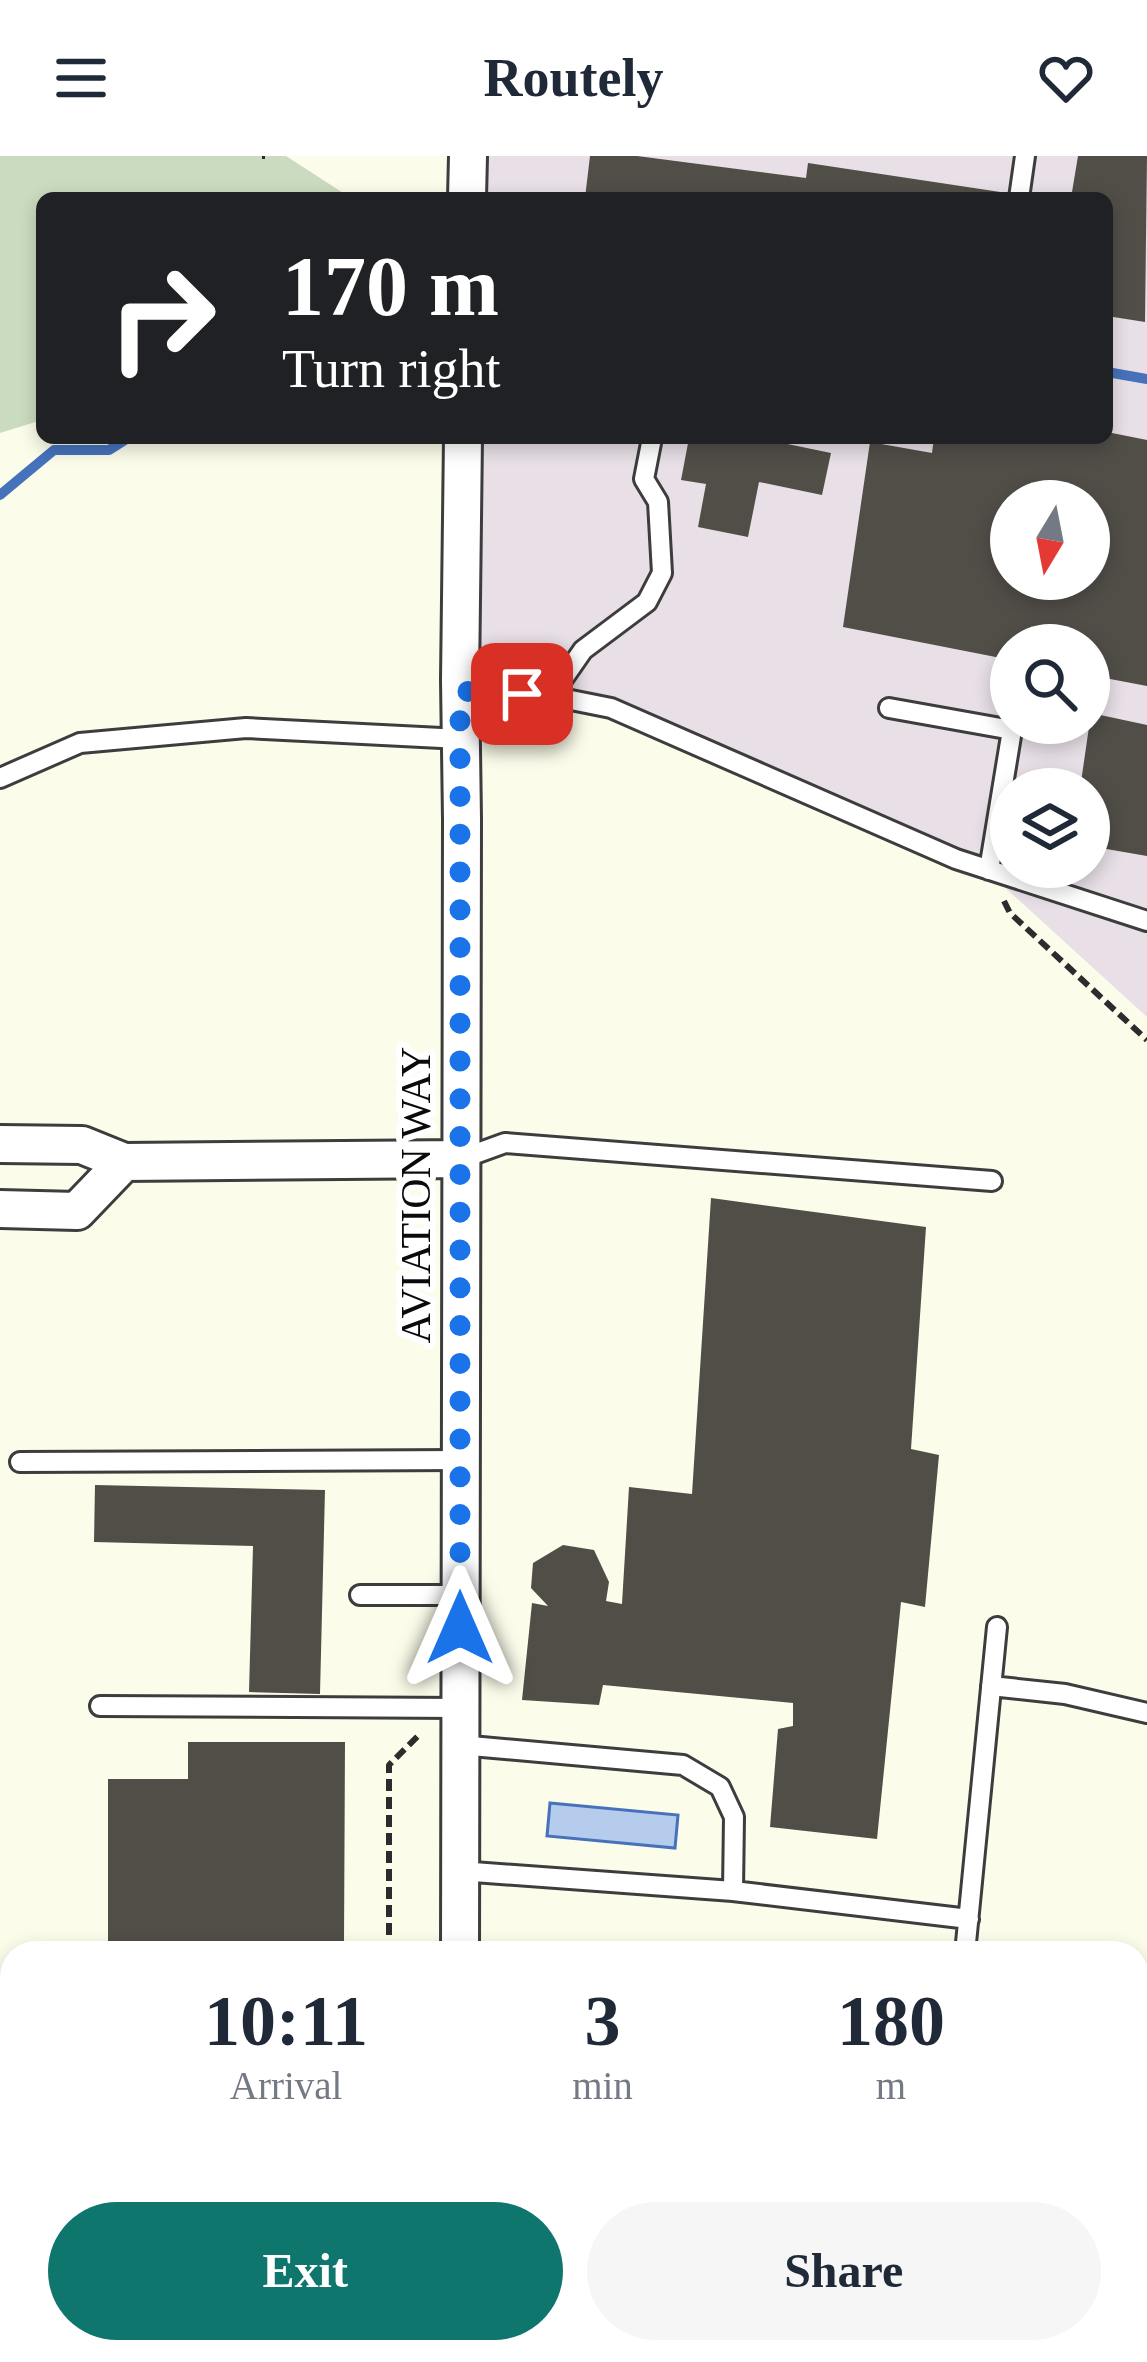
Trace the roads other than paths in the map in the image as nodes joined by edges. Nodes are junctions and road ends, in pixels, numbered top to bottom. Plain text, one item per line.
1 (468, 156) edge
2 (1024, 156) edge
3 (467, 192) edge
4 (1020, 192) edge
5 (464, 444) edge
6 (651, 444) edge
7 (460, 691) junction
8 (551, 696) junction
9 (889, 708) dead end
10 (460, 740) junction
11 (0, 778) edge
12 (989, 870) junction
13 (1147, 921) edge
14 (0, 1144) edge
15 (461, 1159) junction
16 (124, 1162) junction
17 (992, 1181) dead end
18 (0, 1208) edge
19 (461, 1460) junction
20 (20, 1462) dead end
21 (460, 1594) junction
22 (360, 1595) dead end
23 (997, 1627) dead end
24 (991, 1686) junction
25 (100, 1706) dead end
26 (460, 1708) junction
27 (1147, 1713) edge
28 (460, 1745) junction
29 (460, 1871) junction
30 (733, 1892) junction
31 (969, 1919) junction
32 (460, 1941) edge
33 (966, 1941) edge

1 - 3 street
2 - 4 lane
5 - 7 street, AVIATION WAY
6 - 8 lane
7 - 8 lane
7 - 10 street, AVIATION WAY
8 - 12 lane
9 - 12 lane
10 - 11 lane
10 - 15 street, AVIATION WAY
12 - 13 lane
14 - 16 street
15 - 16 street
15 - 17 lane
15 - 19 street, AVIATION WAY
16 - 18 street
19 - 20 lane
19 - 21 street, AVIATION WAY
21 - 22 lane
21 - 26 street, AVIATION WAY
23 - 24 lane
24 - 27 lane
24 - 31 lane
25 - 26 lane
26 - 28 street, AVIATION WAY
28 - 29 street, AVIATION WAY
28 - 30 lane
29 - 30 lane
29 - 32 street, AVIATION WAY
30 - 31 lane
31 - 33 lane

